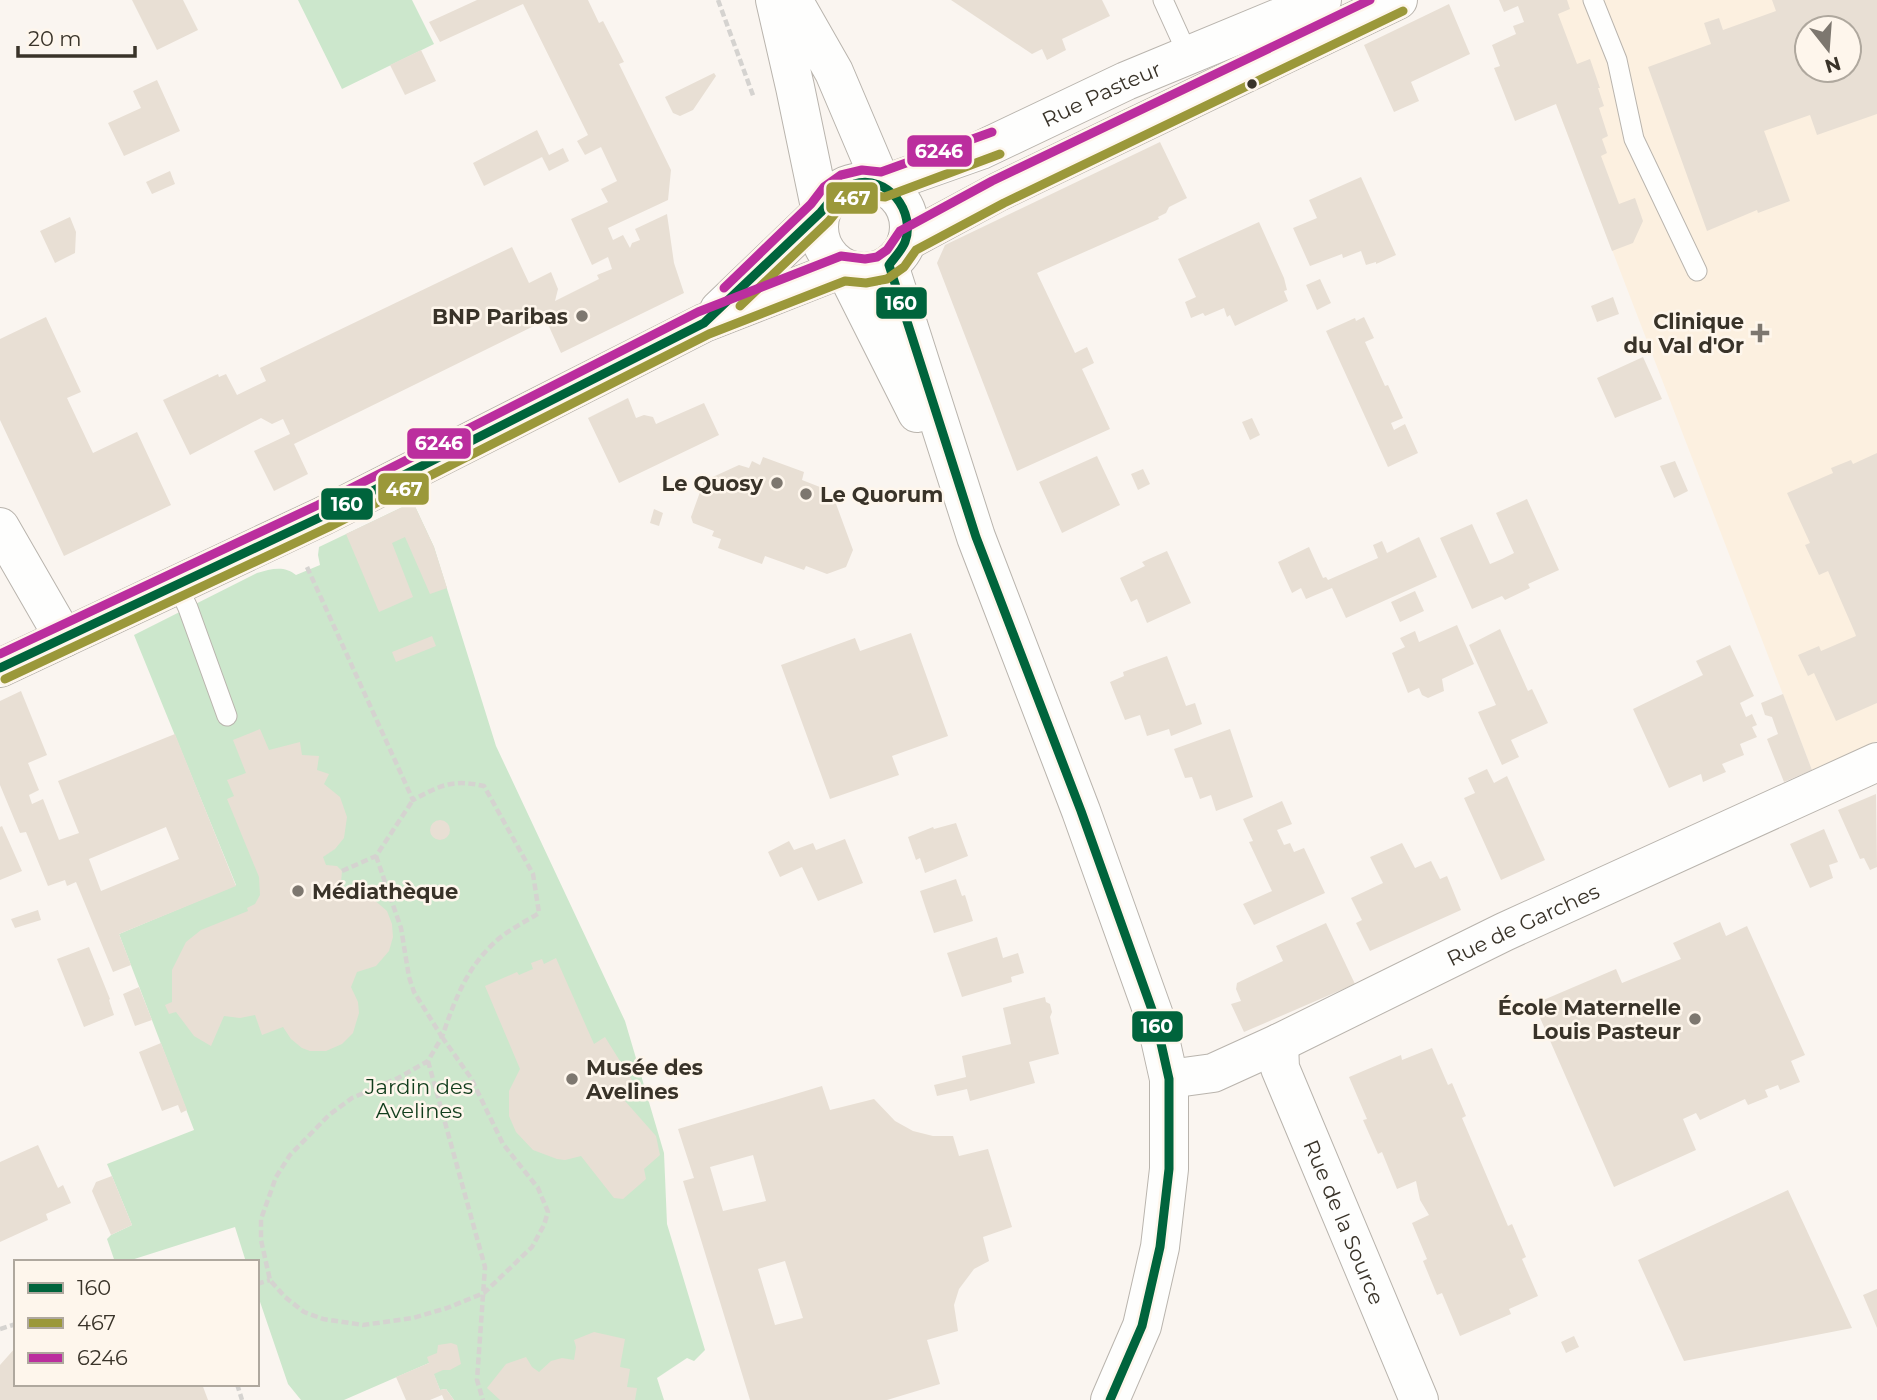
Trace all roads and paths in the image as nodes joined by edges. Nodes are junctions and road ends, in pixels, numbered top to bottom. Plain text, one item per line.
1 (718, 0) edge
2 (775, 0) edge
3 (793, 0) edge
4 (1163, 0) edge
5 (1322, 0) edge
6 (1398, 0) edge
7 (1592, 0) edge
8 (1188, 55) junction
9 (751, 88) dead end
10 (882, 185) junction
11 (821, 212) junction
12 (898, 253) junction
13 (844, 268) junction
14 (1697, 271) dead end
15 (704, 323) junction
16 (966, 509) junction
17 (0, 527) edge
18 (291, 531) junction
19 (177, 584) junction
20 (64, 638) junction
21 (0, 668) edge
22 (227, 716) dead end
23 (1877, 762) edge
24 (413, 800) junction
25 (376, 856) junction
26 (342, 872) dead end
27 (442, 1037) junction
28 (1279, 1043) junction
29 (428, 1061) junction
30 (1168, 1079) junction
31 (270, 1280) junction
32 (259, 1283) edge
33 (484, 1293) junction
34 (484, 1400) edge
35 (1110, 1400) edge
36 (1419, 1400) edge

1 - 9 path
2 - 11 main road
3 - 10 main road
4 - 8 lane
5 - 8 main road, Rue Pasteur
6 - 12 main road, Rue Pasteur
7 - 14 lane
8 - 10 main road, Rue Pasteur
10 - 11 main road
10 - 12 main road
11 - 13 main road
11 - 15 main road
12 - 13 main road
12 - 16 main road
13 - 15 main road
13 - 16 main road
15 - 18 main road
16 - 30 main road
17 - 20 main road
18 - 19 main road
18 - 24 path
19 - 20 main road
19 - 22 lane
20 - 21 main road
23 - 28 main road, Rue de Garches
24 - 25 path
24 - 27 path
25 - 26 path
25 - 27 path
27 - 29 path
27 - 33 path
28 - 30 main road, Rue de Garches
28 - 36 main road, Rue de la Source
29 - 31 path
29 - 33 path
30 - 35 main road
31 - 32 path
31 - 33 path
33 - 34 path

